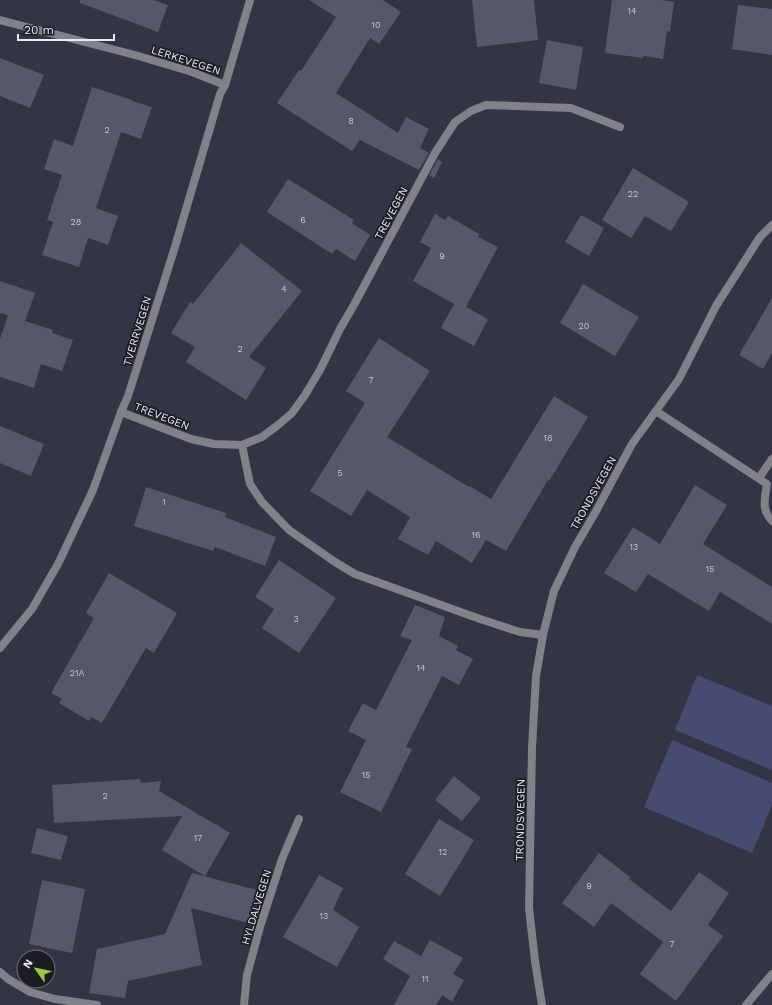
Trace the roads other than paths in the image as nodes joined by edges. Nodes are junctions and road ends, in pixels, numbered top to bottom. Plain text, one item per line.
1 (250, 0) edge
2 (0, 20) edge
3 (225, 84) junction
4 (620, 127) dead end
5 (772, 225) edge
6 (656, 411) junction
7 (121, 412) junction
8 (242, 445) junction
9 (772, 459) edge
10 (759, 478) junction
11 (772, 521) edge
12 (543, 635) junction
13 (0, 648) edge
14 (300, 819) dead end
15 (0, 972) edge
16 (772, 974) edge
17 (97, 1005) edge
18 (244, 1005) edge
19 (542, 1005) edge
20 (746, 1005) edge

1 - 3 street, TVERRVEGEN
2 - 3 street, LERKEVEGEN
3 - 7 street, TVERRVEGEN
4 - 8 street, TREVEGEN
5 - 6 street, TRONDSVEGEN
6 - 10 street
6 - 12 street, TRONDSVEGEN
7 - 8 street, TREVEGEN
7 - 13 street, TVERRVEGEN
8 - 12 street
9 - 10 street
10 - 11 street
12 - 19 street, TRONDSVEGEN
14 - 18 street, HYLDALVEGEN
15 - 17 street
16 - 20 street

